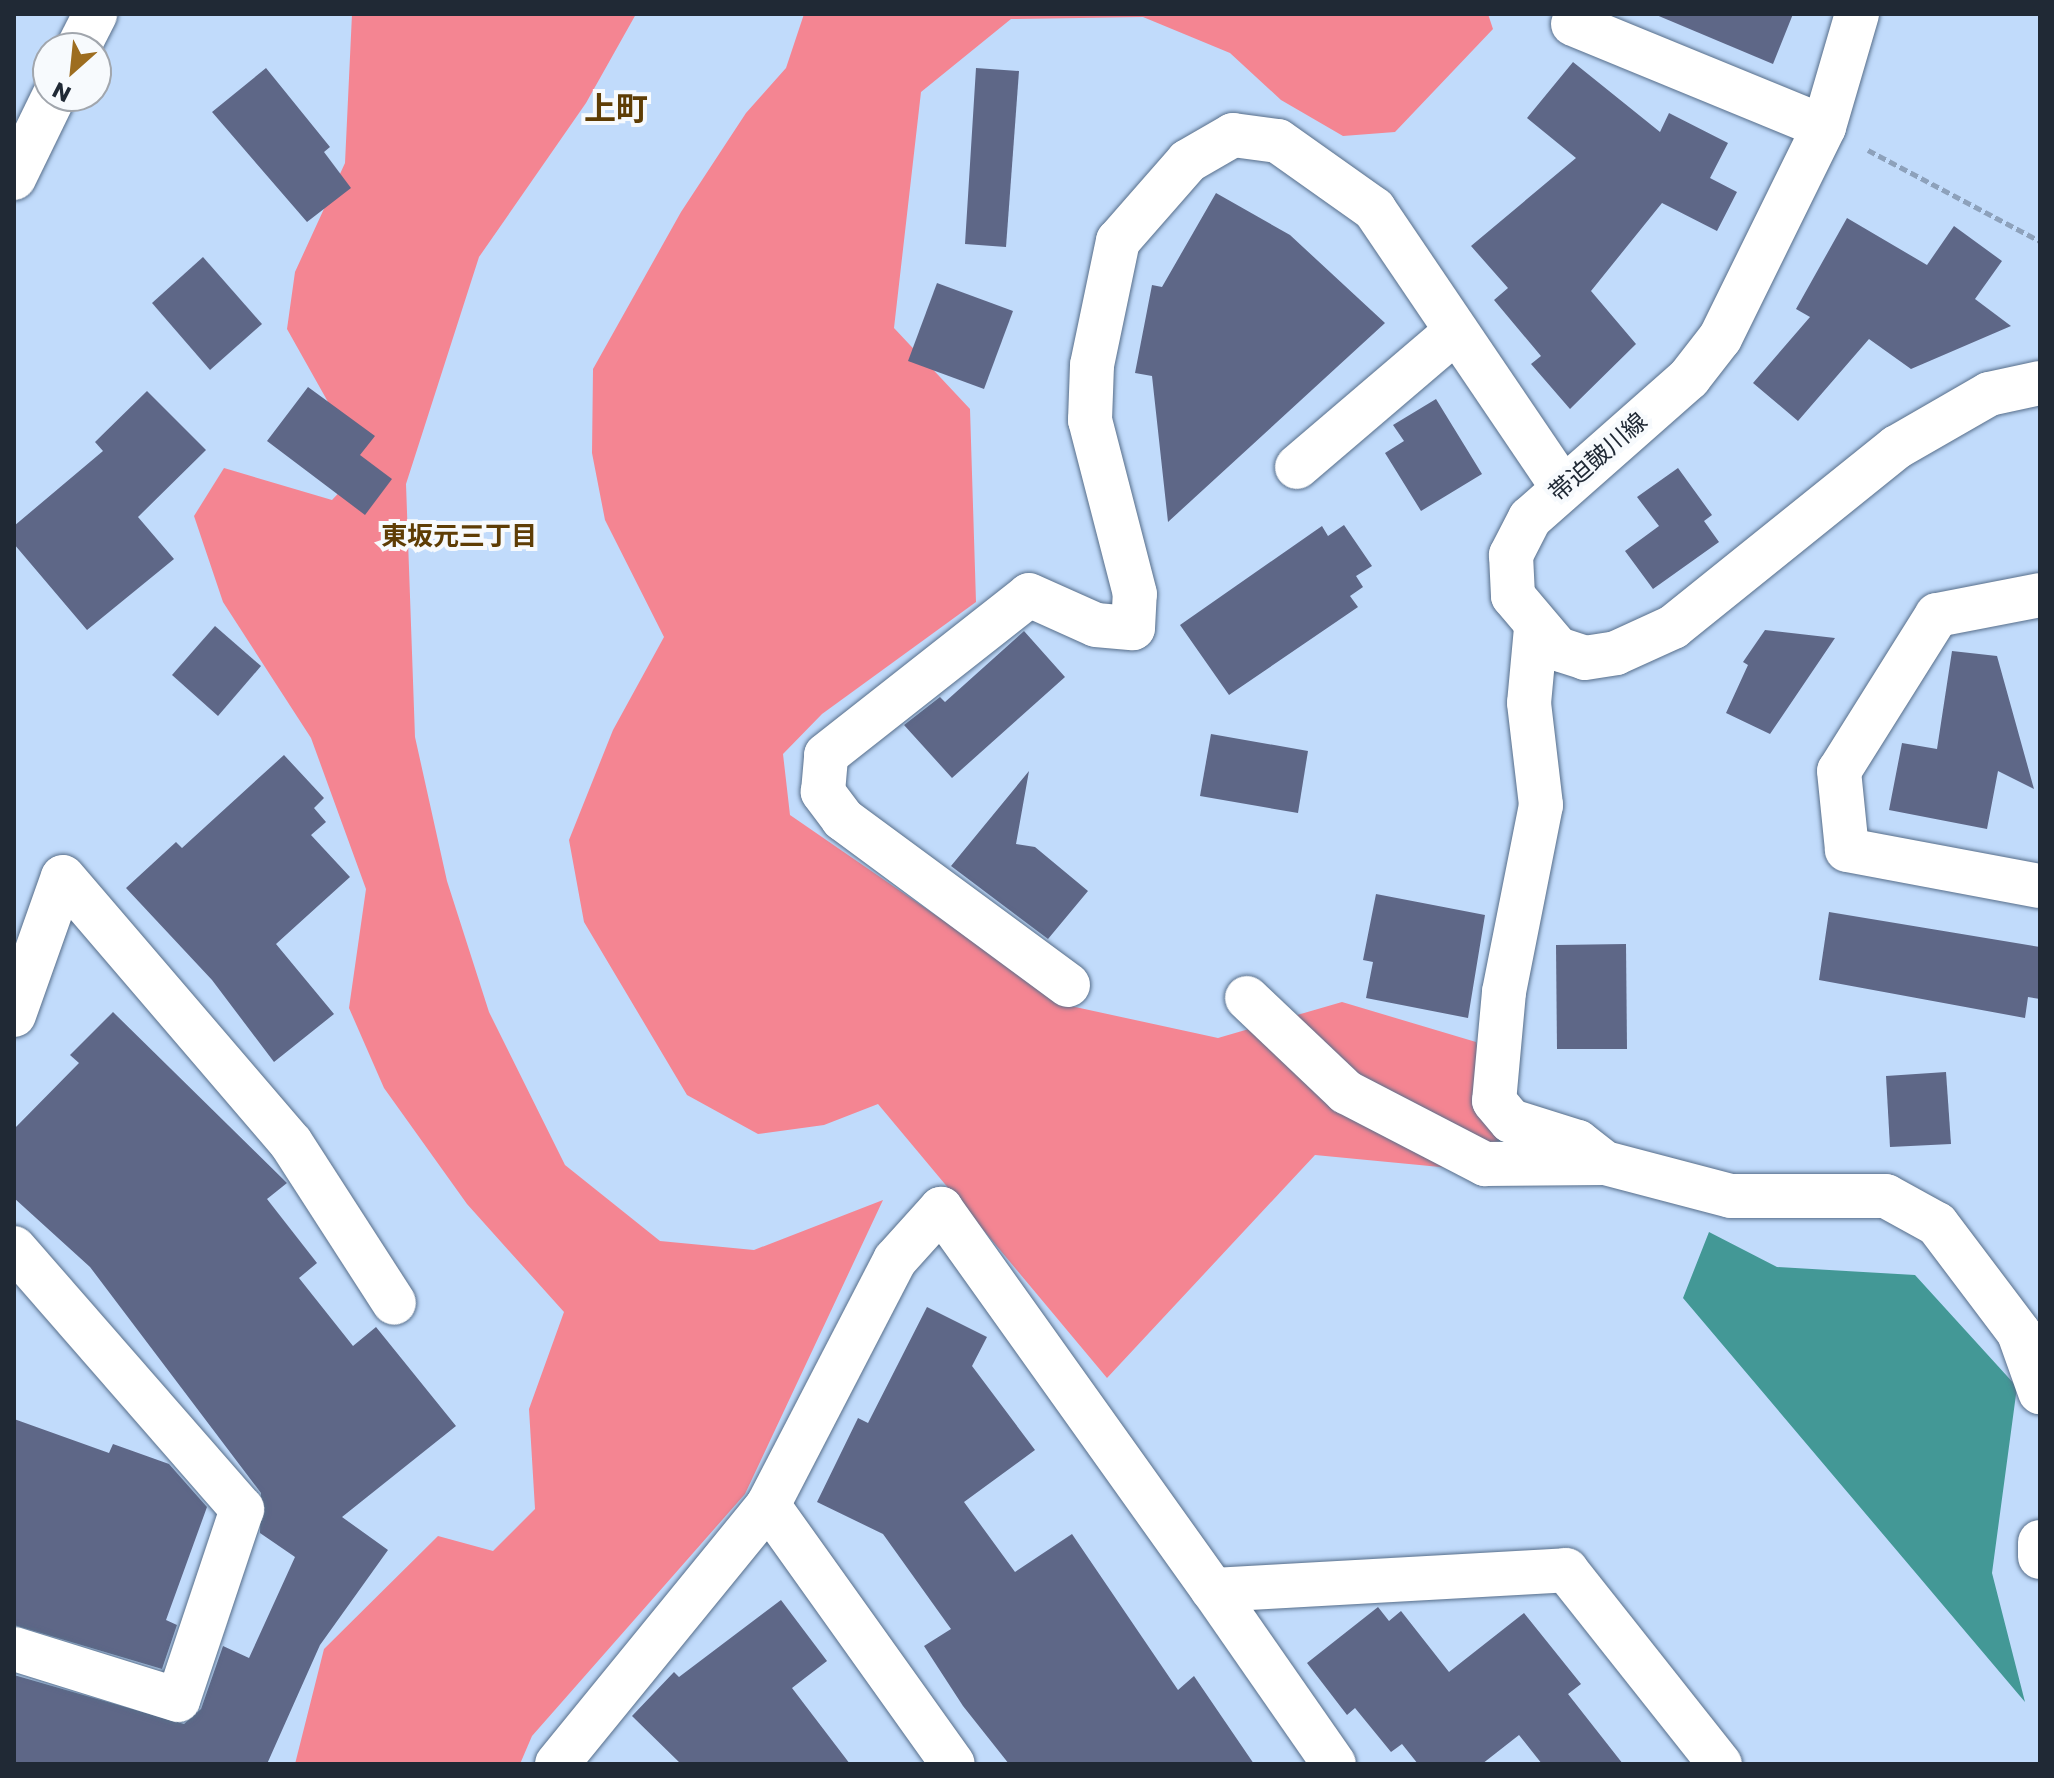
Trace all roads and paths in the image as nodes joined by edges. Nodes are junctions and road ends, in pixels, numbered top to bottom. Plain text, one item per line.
1 (95, 14) edge
2 (1857, 14) edge
3 (1573, 24) dead end
4 (86, 32) edge
5 (46, 112) edge
6 (1824, 127) junction
7 (14, 178) edge
8 (2040, 241) edge
9 (1456, 331) junction
10 (2040, 383) edge
11 (1297, 467) dead end
12 (1561, 485) junction
13 (2040, 595) edge
14 (1536, 628) junction
15 (2040, 886) edge
16 (1068, 985) dead end
17 (1247, 998) dead end
18 (14, 1015) edge
19 (1605, 1163) junction
20 (14, 1248) edge
21 (394, 1303) dead end
22 (2040, 1392) edge
23 (768, 1505) junction
24 (2040, 1542) edge
25 (2040, 1557) edge
26 (1213, 1590) junction
27 (14, 1649) edge
28 (569, 1757) edge
29 (953, 1764) edge
30 (1334, 1764) edge
31 (1720, 1764) edge

1 - 4 street
2 - 6 street, 帯迫皷川線
3 - 6 street
5 - 7 street
6 - 8 path
6 - 12 street, 帯迫皷川線
9 - 11 street
9 - 12 street
9 - 16 street
10 - 14 street, 帯迫皷川線
12 - 14 street, 帯迫皷川線
13 - 15 street
14 - 19 street
17 - 19 street
18 - 21 street
19 - 22 street
20 - 27 street
23 - 26 street
23 - 28 street
23 - 29 street
24 - 25 street
26 - 30 street
26 - 31 street

